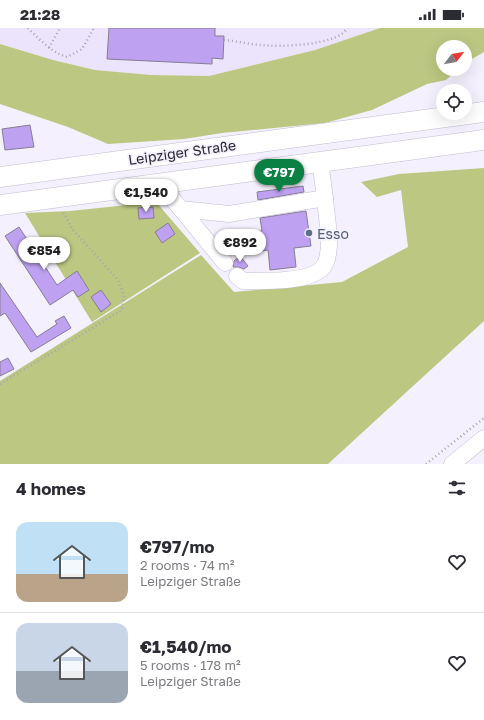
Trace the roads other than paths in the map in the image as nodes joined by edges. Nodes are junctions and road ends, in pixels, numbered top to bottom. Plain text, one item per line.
1 (484, 112) edge
2 (484, 140) edge
3 (320, 161) junction
4 (0, 178) edge
5 (159, 183) junction
6 (325, 198) junction
7 (0, 205) edge
8 (180, 209) junction
9 (225, 263) dead end
10 (237, 276) dead end
11 (484, 438) edge
12 (452, 464) edge

1 - 4 main road, Leipziger Straße
2 - 3 main road, Leipziger Straße
3 - 5 main road, Leipziger Straße
3 - 6 street
5 - 7 main road, Leipziger Straße
5 - 8 street
6 - 8 street
6 - 10 street
8 - 9 street
11 - 12 street

